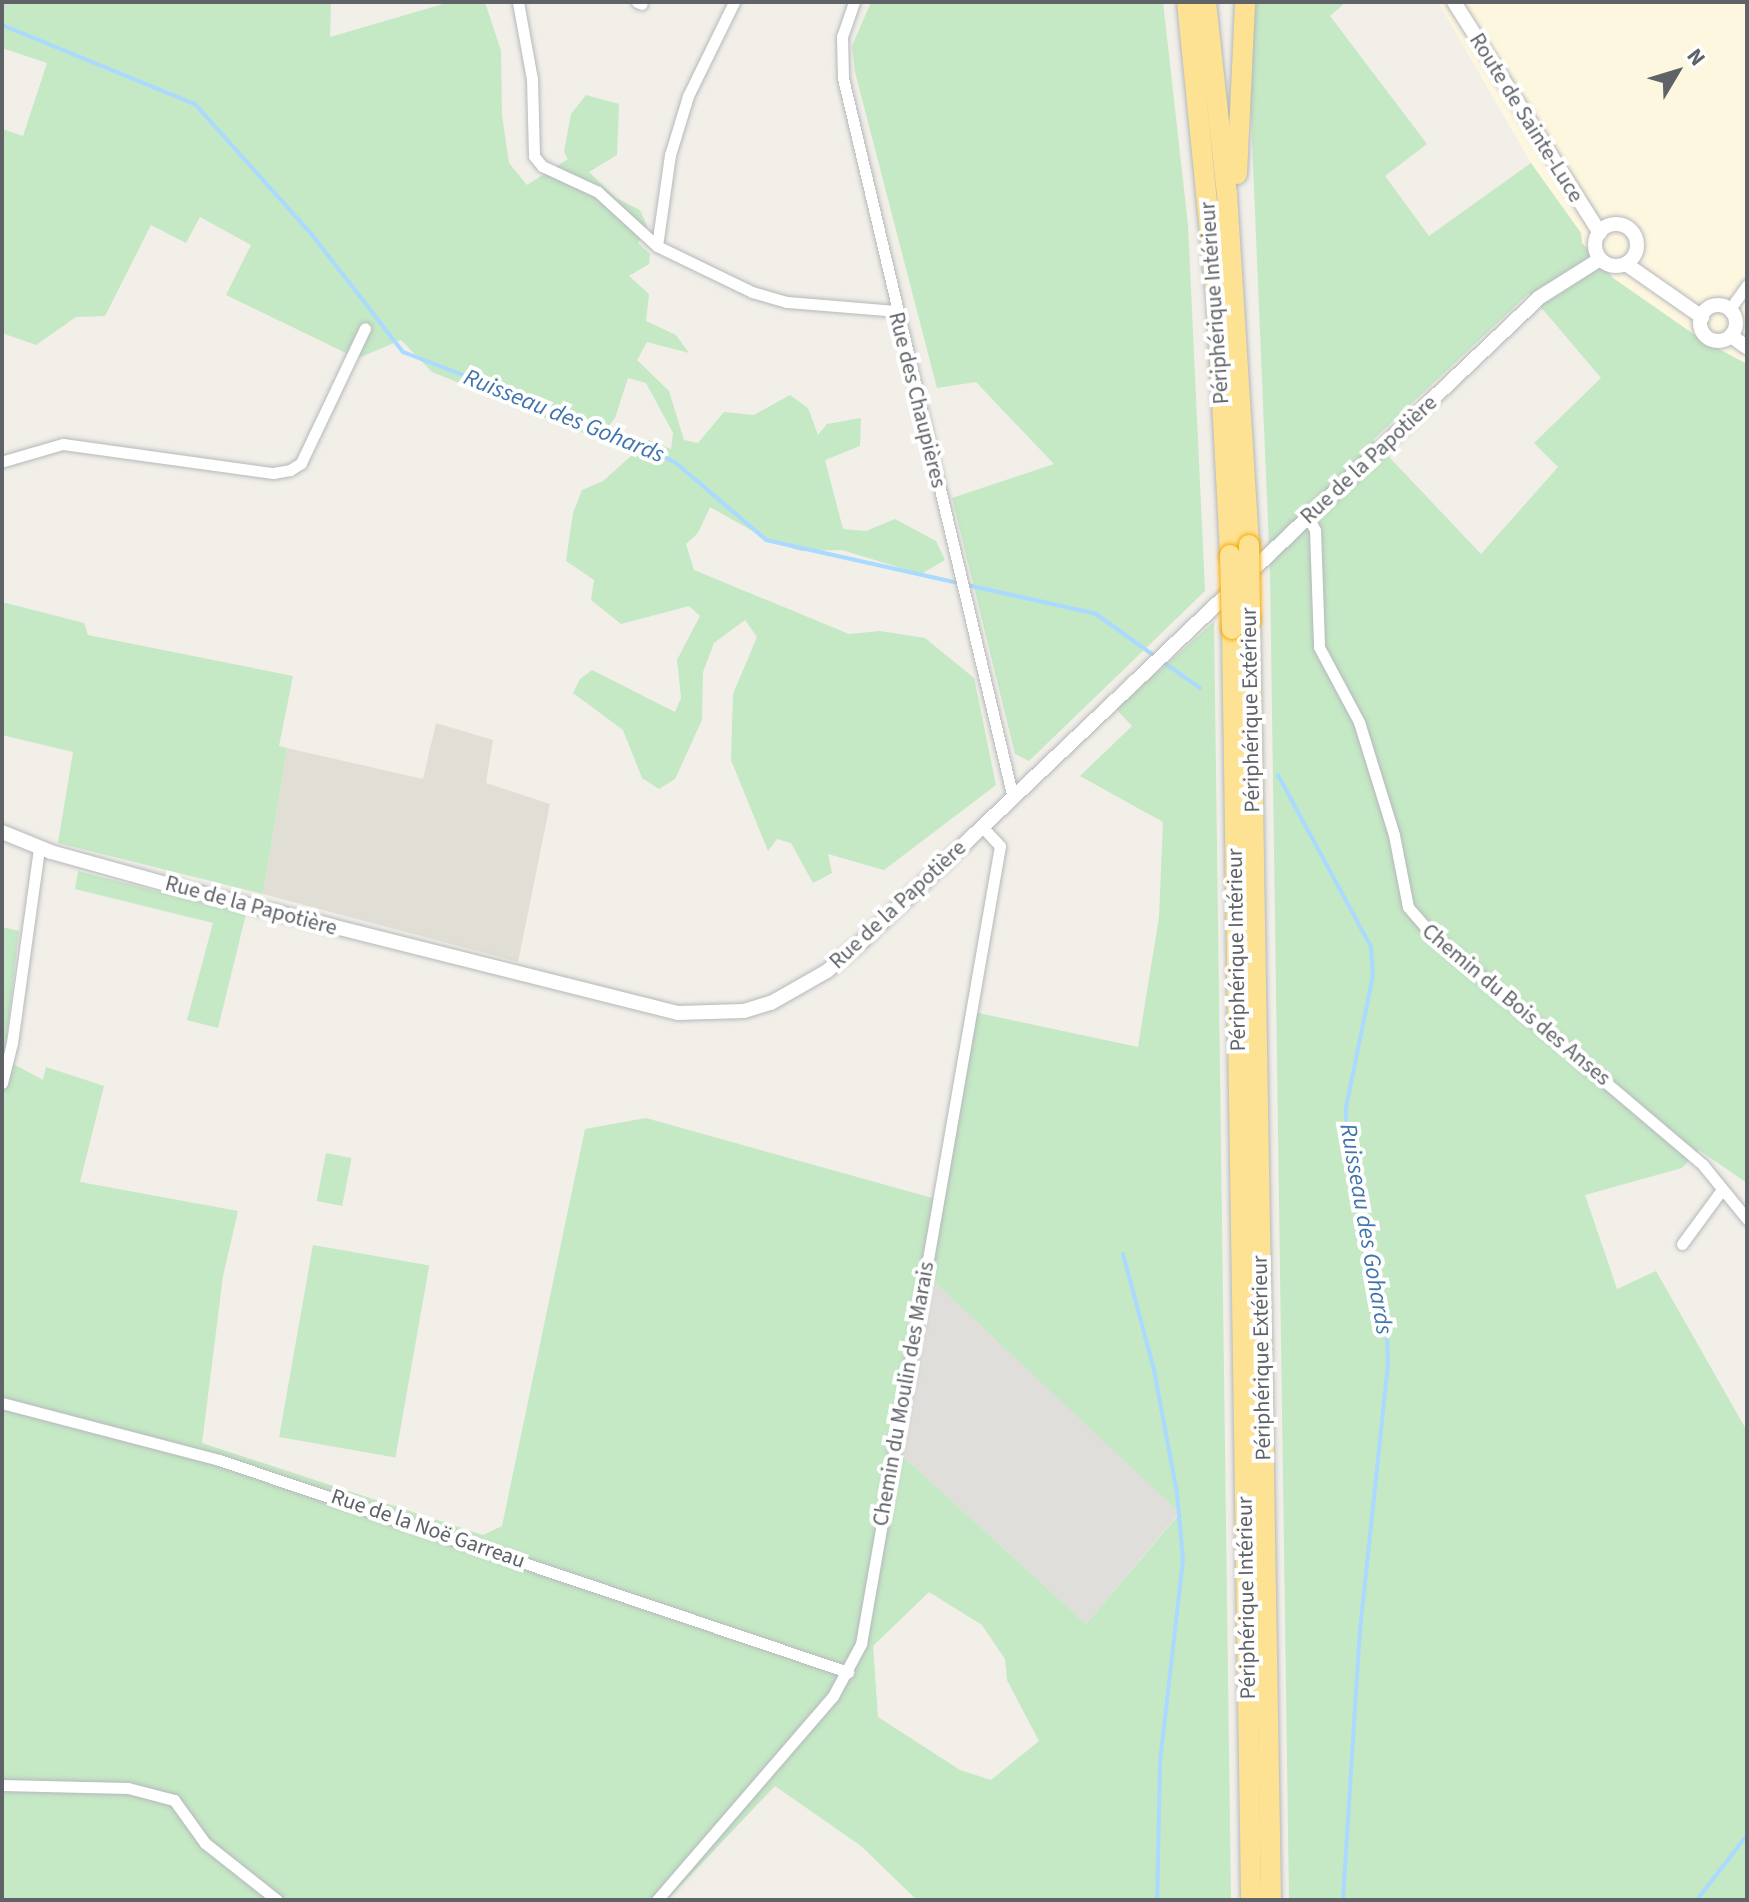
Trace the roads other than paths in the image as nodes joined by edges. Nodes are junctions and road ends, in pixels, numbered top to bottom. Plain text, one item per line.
1 (518, 2) edge
2 (734, 2) edge
3 (854, 2) edge
4 (1187, 2) edge
5 (1206, 2) edge
6 (1245, 2) edge
7 (1454, 2) edge
8 (1227, 194) junction
9 (1600, 233) junction
10 (657, 246) junction
11 (1600, 259) junction
12 (1626, 264) junction
13 (1747, 285) edge
14 (1729, 310) junction
15 (896, 311) junction
16 (1702, 317) junction
17 (365, 328) dead end
18 (1731, 336) junction
19 (1747, 347) edge
20 (3, 461) edge
21 (1308, 517) junction
22 (1013, 798) junction
23 (982, 827) junction
24 (2, 832) edge
25 (39, 848) junction
26 (2, 1083) edge
27 (1721, 1191) junction
28 (1747, 1219) edge
29 (1682, 1244) dead end
30 (2, 1403) edge
31 (848, 1672) junction
32 (2, 1785) edge
33 (277, 1900) edge
34 (657, 1900) edge
35 (1251, 1900) edge
36 (1271, 1900) edge

1 - 10 street
2 - 10 street
3 - 15 street, Rue des Chaupières
4 - 35 highway, Périphérique Intérieur, bridge
5 - 8 highway, Périphérique Extérieur
6 - 8 highway
7 - 9 street, Route de Sainte-Luce
8 - 36 highway, Périphérique Extérieur, bridge
9 - 11 street
9 - 12 street
10 - 15 street
11 - 12 street
11 - 21 street, Rue de la Papotière
12 - 16 street
13 - 14 street
14 - 16 street
14 - 18 street
15 - 22 street, Rue des Chaupières
16 - 18 street
17 - 20 street
18 - 19 street
21 - 22 street, Rue de la Papotière
21 - 27 street, Chemin du Bois des Anses
22 - 23 street, Rue de la Papotière
23 - 25 street, Rue de la Papotière
23 - 31 street, Chemin du Moulin des Marais
24 - 25 street, Rue de la Papotière
25 - 26 street
27 - 28 street, Chemin du Bois des Anses
27 - 29 street
30 - 31 street, Rue de la Noë Garreau
31 - 34 street, Chemin du Moulin des Marais
32 - 33 street

